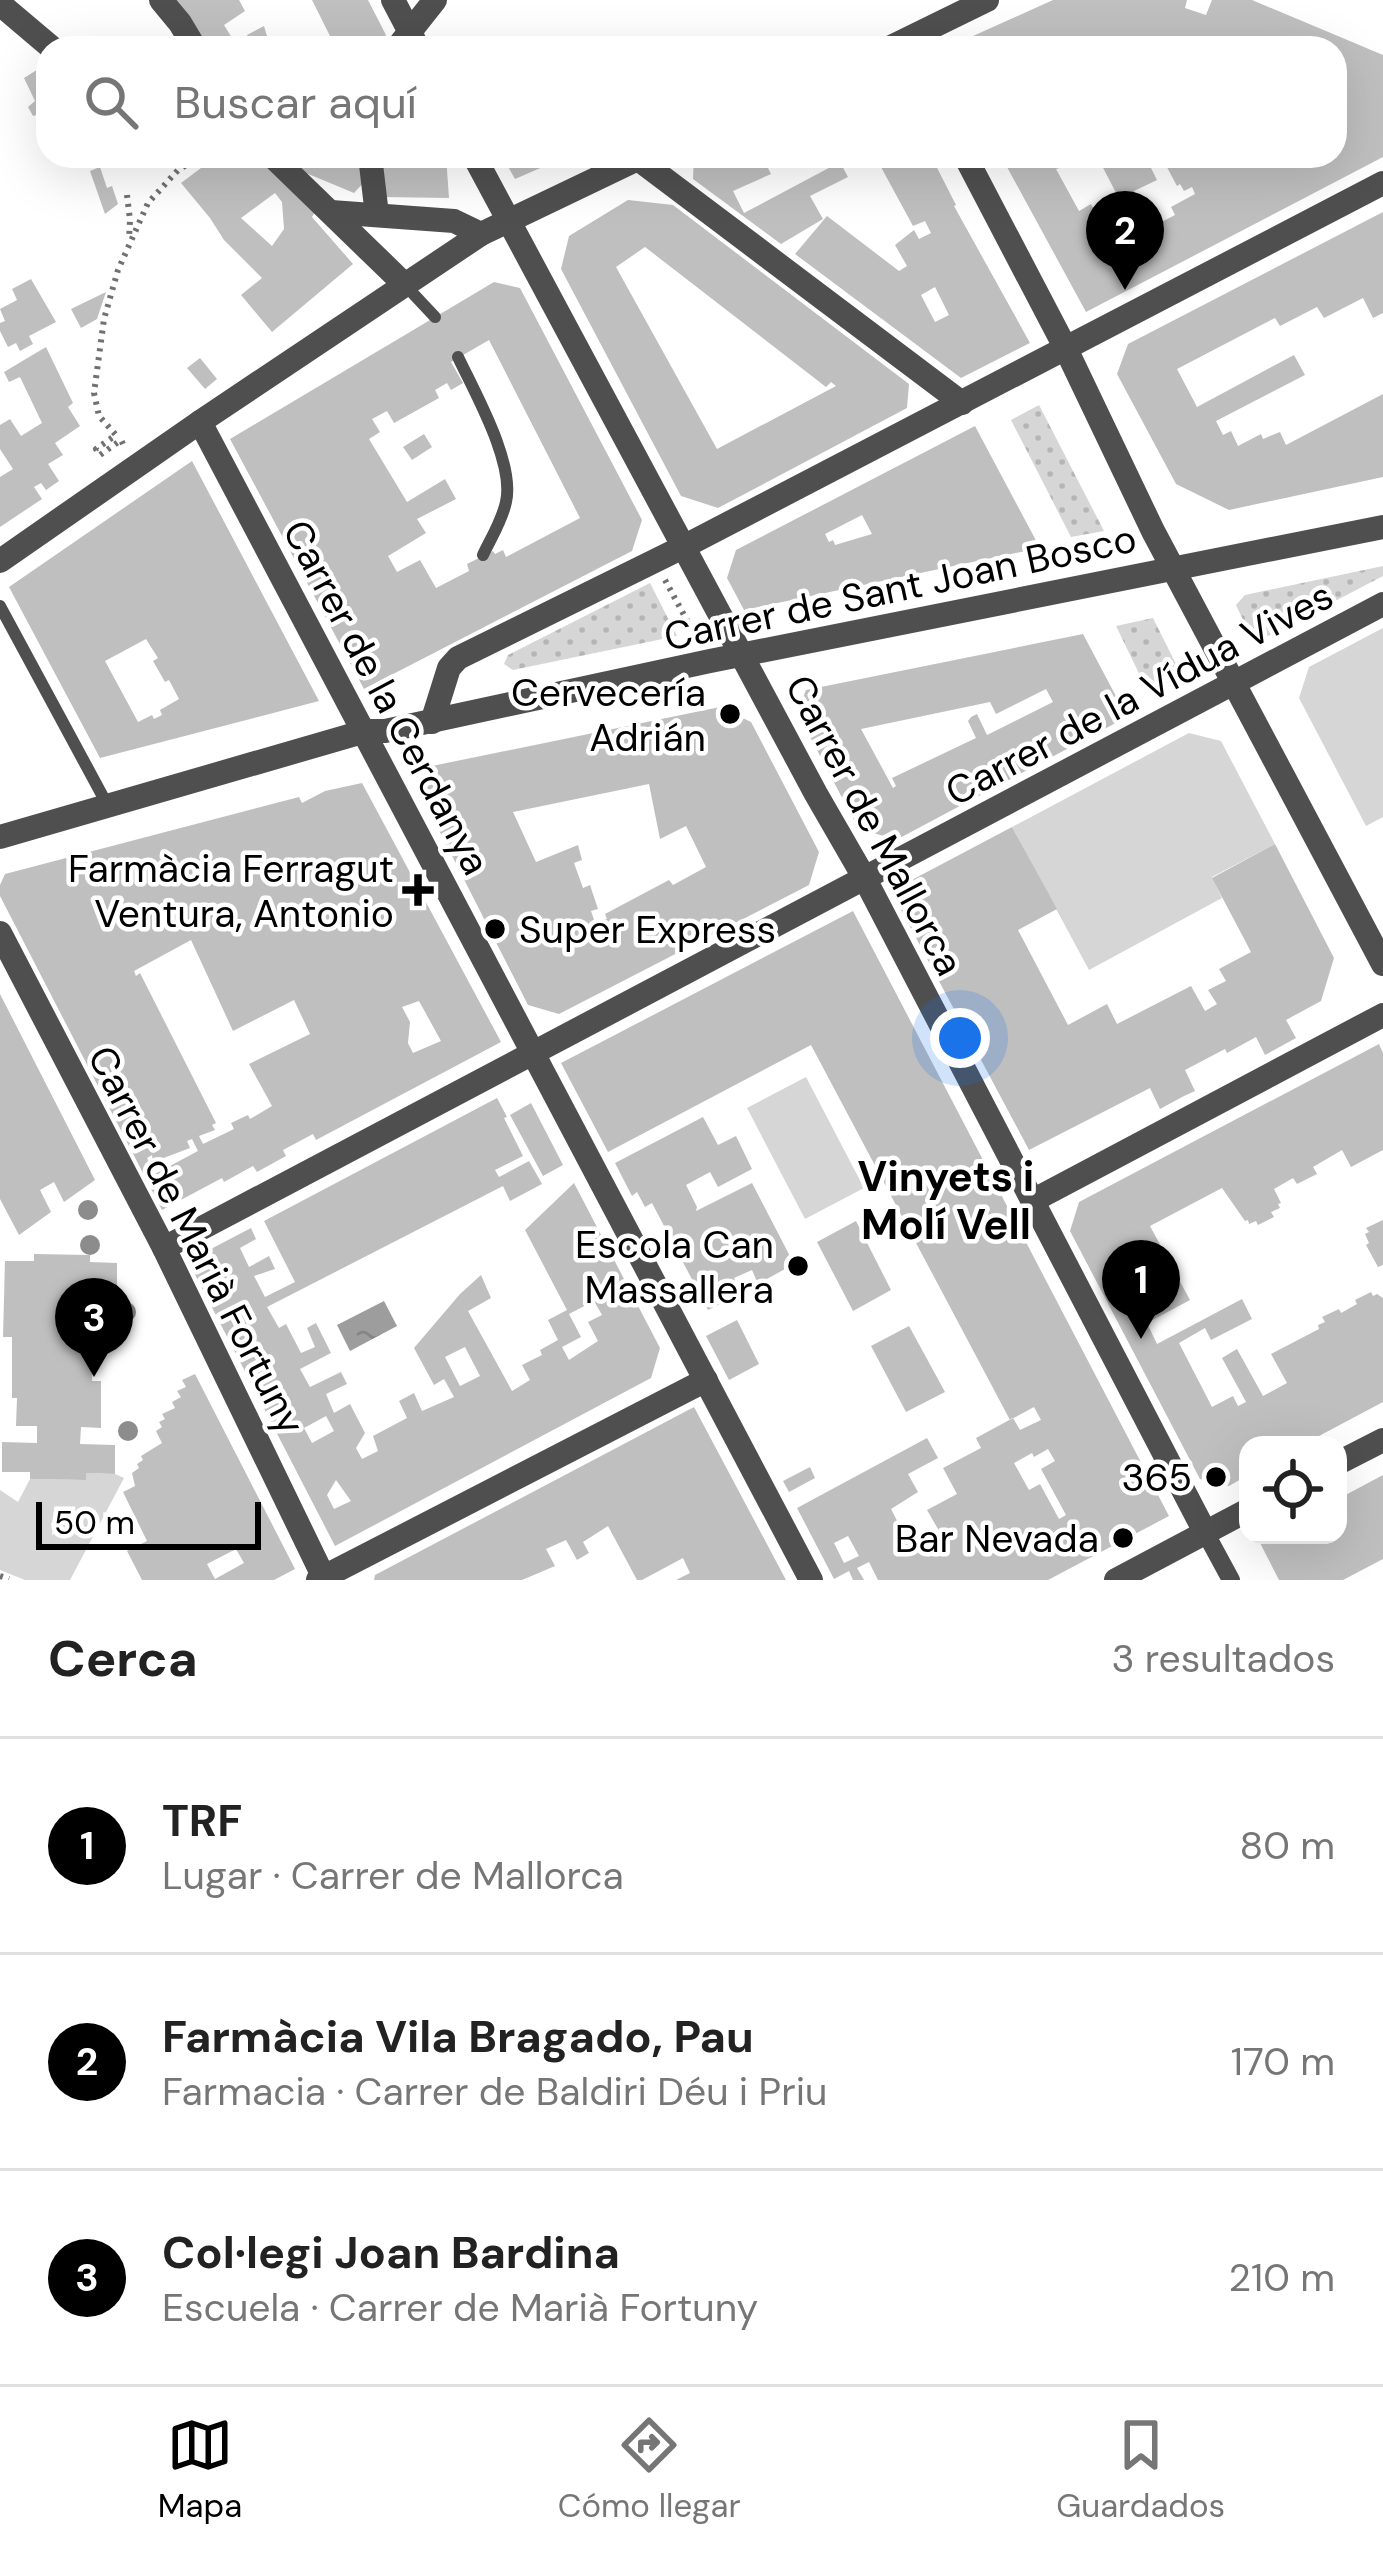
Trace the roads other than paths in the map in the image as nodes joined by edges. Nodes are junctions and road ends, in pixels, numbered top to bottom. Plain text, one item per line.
1 (160, 0) edge
2 (393, 0) edge
3 (435, 0) edge
4 (987, 0) edge
5 (0, 4) edge
6 (38, 36) edge
7 (188, 36) edge
8 (406, 36) edge
9 (412, 36) edge
10 (919, 36) edge
11 (285, 168) edge
12 (371, 168) edge
13 (480, 168) edge
14 (619, 168) edge
15 (655, 168) edge
16 (971, 168) edge
17 (1383, 183) edge
18 (331, 212) junction
19 (377, 215) junction
20 (509, 222) junction
21 (482, 234) junction
22 (404, 284) junction
23 (435, 317) dead end
24 (1066, 349) junction
25 (458, 357) dead end
26 (962, 403) junction
27 (200, 422) junction
28 (1383, 527) edge
29 (686, 546) junction
30 (483, 555) dead end
31 (0, 561) edge
32 (1173, 568) junction
33 (1383, 604) edge
34 (0, 606) edge
35 (742, 655) junction
36 (1233, 682) junction
37 (432, 722) junction
38 (365, 731) junction
39 (109, 807) junction
40 (0, 837) edge
41 (865, 879) junction
42 (0, 933) edge
43 (1383, 964) edge
44 (1383, 1015) edge
45 (534, 1053) junction
46 (1034, 1200) junction
47 (164, 1248) junction
48 (706, 1380) junction
49 (1383, 1440) edge
50 (1347, 1458) edge
51 (1239, 1515) edge
52 (1205, 1532) junction
53 (322, 1579) edge
54 (811, 1580) edge
55 (1116, 1580) edge
56 (1232, 1580) edge

1 - 7 street
2 - 8 street
3 - 9 street
4 - 10 street
5 - 6 street
11 - 18 street
12 - 19 street
13 - 20 street, Carrer de Mallorca
14 - 20 street
15 - 26 street
16 - 24 street
17 - 24 street, Carrer de Sant Joan Bosco
18 - 19 street
18 - 22 street
19 - 21 street
20 - 21 street
20 - 29 street, Carrer de Mallorca
21 - 22 street
22 - 23 lane
22 - 27 street
24 - 26 street, Carrer de Sant Joan Bosco
24 - 32 street
25 - 30 lane
26 - 29 street, Carrer de Sant Joan Bosco
27 - 31 street
27 - 38 street, Carrer de la Cerdanya
28 - 32 street, Carrer de Sant Joan Bosco
29 - 35 street, Carrer de Mallorca
29 - 37 street, Carrer de Sant Joan Bosco
32 - 35 street, Carrer de Sant Joan Bosco
32 - 36 street
33 - 36 street, Carrer de la Vídua Vives
34 - 39 lane
35 - 37 street, Carrer de Sant Joan Bosco
35 - 41 street, Carrer de Mallorca
36 - 41 street, Carrer de la Vídua Vives
36 - 43 street
37 - 38 street, Carrer de Sant Joan Bosco
38 - 39 street, Carrer de Sant Joan Bosco
38 - 45 street, Carrer de la Cerdanya
39 - 40 street, Carrer de Sant Joan Bosco
41 - 45 street, Carrer de la Vídua Vives
41 - 46 street, Carrer de Mallorca
42 - 47 street, Carrer de Marià Fortuny
44 - 46 street
45 - 47 street, Carrer de la Vídua Vives
45 - 48 street, Carrer de la Cerdanya
46 - 52 street, Carrer de Mallorca
47 - 53 street, Carrer de Marià Fortuny
48 - 53 street
48 - 54 street, Carrer de la Cerdanya
49 - 50 street
51 - 52 street
52 - 55 street
52 - 56 street

